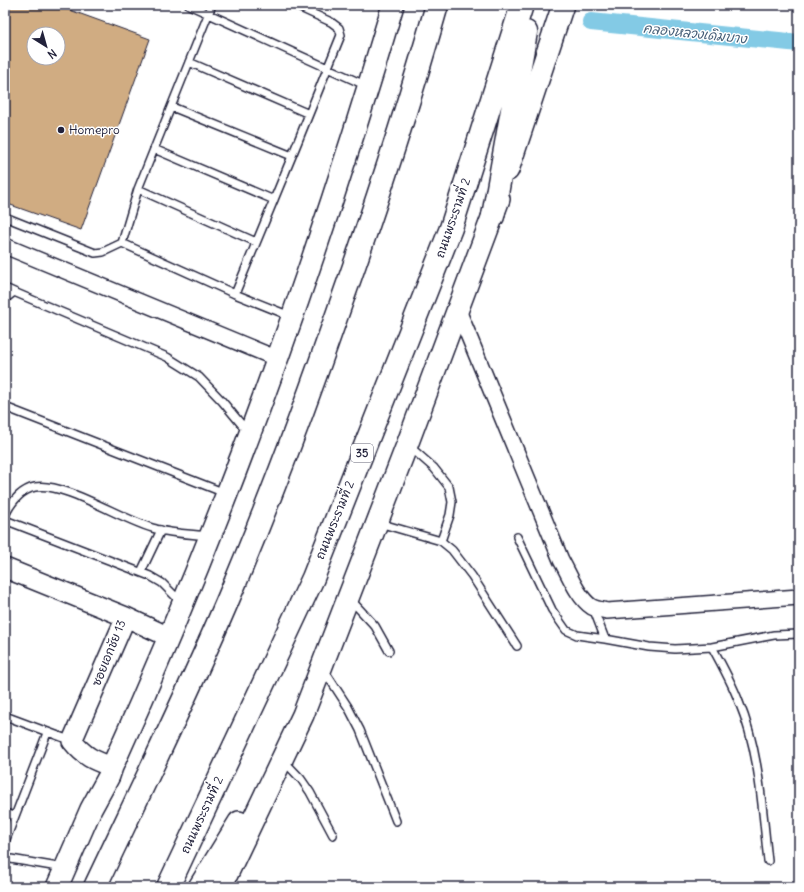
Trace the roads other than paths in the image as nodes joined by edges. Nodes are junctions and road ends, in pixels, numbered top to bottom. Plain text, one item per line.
1 (189, 5) edge
2 (212, 5) edge
3 (294, 5) edge
4 (393, 5) edge
5 (437, 5) edge
6 (522, 5) edge
7 (530, 5) edge
8 (563, 5) edge
9 (208, 13) junction
10 (189, 62) junction
11 (328, 69) junction
12 (369, 86) junction
13 (172, 107) junction
14 (309, 114) junction
15 (154, 149) junction
16 (292, 156) junction
17 (138, 189) junction
18 (274, 200) junction
19 (493, 216) junction
20 (5, 217) edge
21 (256, 242) junction
22 (122, 243) junction
23 (5, 246) edge
24 (5, 288) edge
25 (14, 292) junction
26 (235, 294) junction
27 (5, 299) edge
28 (458, 310) junction
29 (292, 317) junction
30 (278, 359) junction
31 (5, 408) edge
32 (250, 435) junction
33 (407, 445) junction
34 (227, 494) junction
35 (5, 516) edge
36 (5, 520) edge
37 (377, 522) junction
38 (161, 530) junction
39 (211, 536) junction
40 (517, 537) dead end
41 (441, 541) junction
42 (5, 568) edge
43 (141, 572) junction
44 (348, 596) junction
45 (799, 596) edge
46 (183, 604) junction
47 (593, 608) junction
48 (126, 617) junction
49 (799, 634) edge
50 (169, 637) junction
51 (605, 639) junction
52 (516, 646) dead end
53 (712, 647) junction
54 (389, 651) dead end
55 (322, 666) junction
56 (303, 715) junction
57 (5, 716) edge
58 (47, 733) junction
59 (72, 741) junction
60 (282, 759) junction
61 (110, 772) junction
62 (5, 813) edge
63 (15, 816) junction
64 (396, 821) dead end
65 (333, 835) dead end
66 (5, 842) edge
67 (5, 858) edge
68 (768, 861) dead end
69 (226, 880) edge
70 (65, 881) edge
71 (95, 887) edge
72 (168, 887) edge
73 (199, 887) edge

1 - 9 lane
2 - 9 lane
3 - 11 lane
4 - 12 main road
5 - 71 highway
6 - 72 highway, ถนนพระรามที่ 2 / 35
7 - 19 highway
8 - 19 main road
9 - 10 lane
9 - 11 lane
10 - 13 lane
10 - 14 lane
11 - 12 lane
11 - 14 lane
12 - 29 main road
13 - 15 lane
13 - 16 lane
14 - 16 lane
15 - 17 lane
15 - 18 lane
16 - 18 lane
17 - 21 lane
17 - 22 lane
18 - 21 lane
19 - 28 main road
20 - 22 lane
21 - 26 lane
22 - 26 lane
23 - 30 street
24 - 25 lane
25 - 27 lane
25 - 32 lane
26 - 29 lane
28 - 33 main road
28 - 47 street
29 - 30 main road
30 - 32 main road
31 - 34 lane
32 - 34 main road
33 - 37 main road
33 - 41 lane
34 - 39 main road
35 - 38 lane
36 - 43 lane
37 - 41 lane
37 - 44 main road
38 - 39 lane
38 - 43 lane
39 - 46 main road
40 - 51 lane
41 - 52 lane
42 - 48 street, ซอยเอกชัย 13
43 - 46 lane
44 - 54 lane
44 - 55 main road
45 - 47 street
46 - 50 main road
47 - 51 lane
48 - 50 street
48 - 59 street, ซอยเอกชัย 13
49 - 53 lane
50 - 61 main road
51 - 53 lane
53 - 68 lane
55 - 56 main road
55 - 64 lane
56 - 60 main road
56 - 73 main road
57 - 58 lane
58 - 59 lane
58 - 63 lane
59 - 61 street
60 - 65 lane
60 - 69 main road
61 - 70 main road
62 - 63 lane
63 - 66 lane
67 - 70 lane

